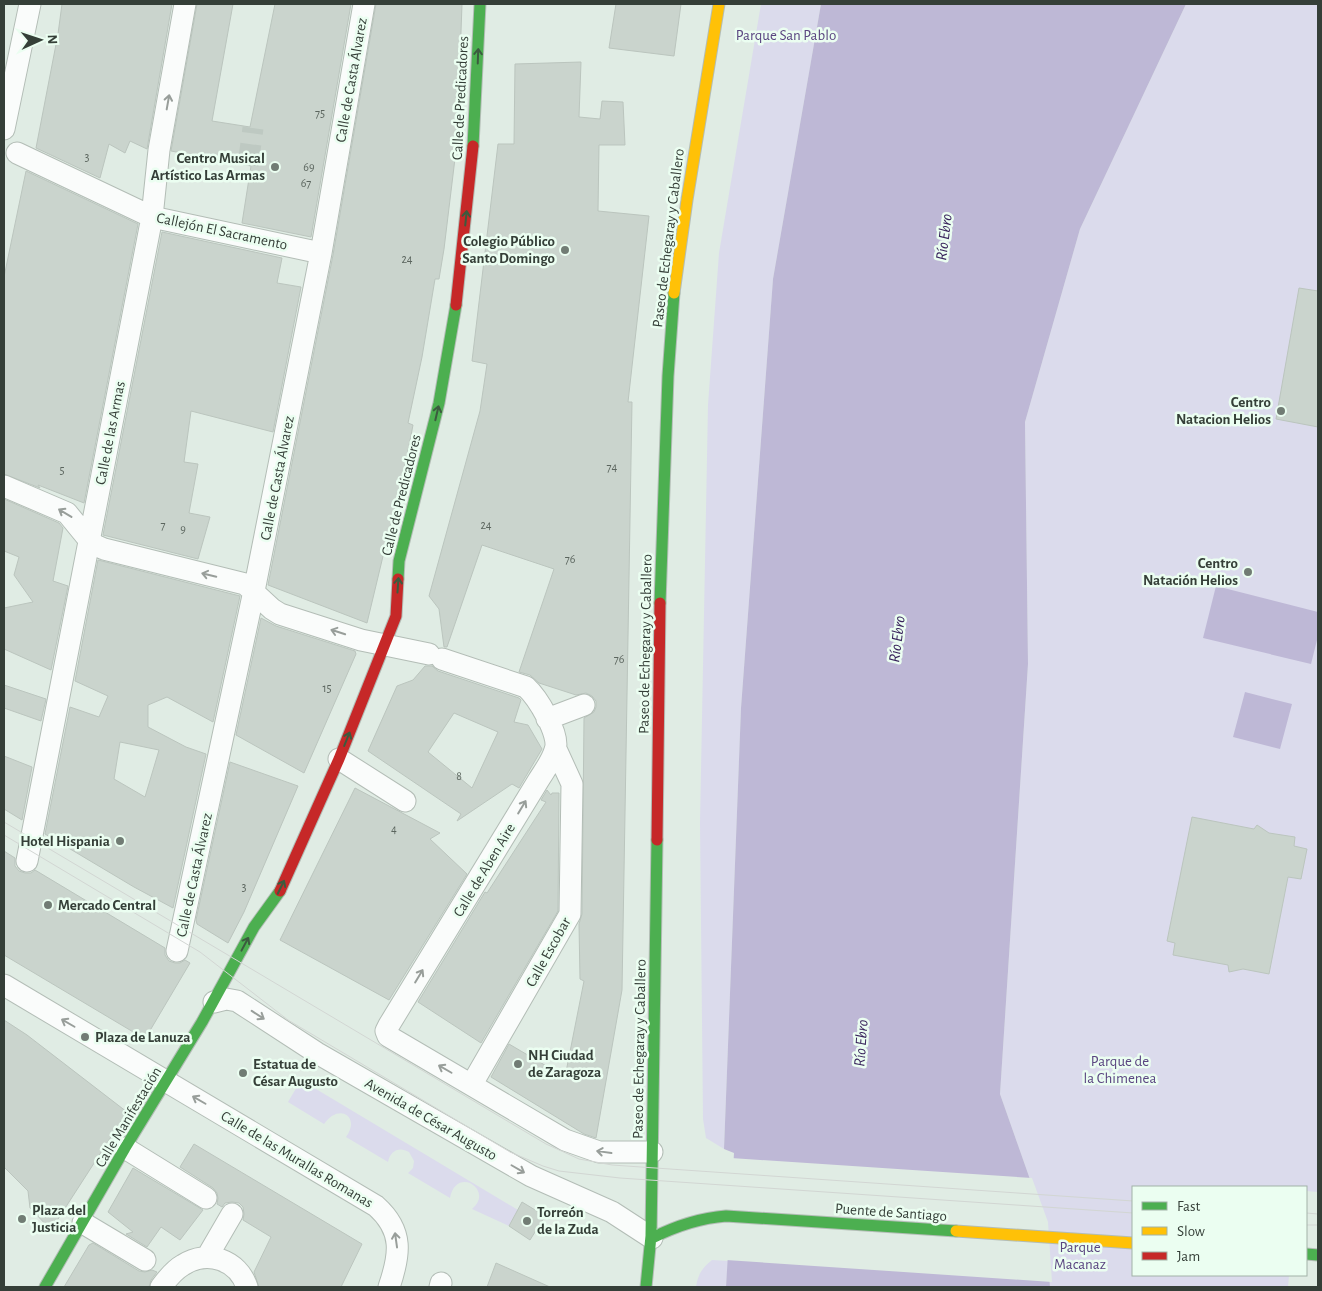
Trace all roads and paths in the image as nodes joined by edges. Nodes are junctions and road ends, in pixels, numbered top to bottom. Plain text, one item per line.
1 (30, 4) edge
2 (185, 4) edge
3 (364, 4) edge
4 (480, 4) edge
5 (719, 4) edge
6 (4, 129) edge
7 (17, 153) dead end
8 (152, 217) junction
9 (321, 253) junction
10 (4, 486) edge
11 (90, 539) junction
12 (254, 591) junction
13 (385, 646) junction
14 (584, 705) dead end
15 (547, 719) junction
16 (556, 749) junction
17 (339, 759) junction
18 (404, 801) dead end
19 (27, 860) dead end
20 (177, 951) dead end
21 (236, 961) joint
22 (4, 986) edge
23 (214, 1002) junction
24 (167, 1081) junction
25 (472, 1084) junction
26 (125, 1148) junction
27 (652, 1152) junction
28 (206, 1198) dead end
29 (232, 1214) dead end
30 (83, 1223) junction
31 (652, 1238) junction
32 (1132, 1243) edge
33 (206, 1257) junction
34 (159, 1273) edge
35 (44, 1287) edge
36 (247, 1287) edge
37 (389, 1287) edge
38 (646, 1287) edge

1 - 6 street
8 -> 2 street, Calle de las Armas
3 - 9 street, Calle de Casta Álvarez
13 -> 4 main road, Calle de Predicadores
5 - 27 main road, Paseo de Echegaray y Caballero
7 - 8 street, Callejón El Sacramento
8 - 9 street, Callejón El Sacramento
8 - 11 street, Calle de las Armas
9 - 12 street, Calle de Casta Álvarez
11 -> 10 street
12 -> 11 street
11 - 19 street, Calle de las Armas
13 -> 12 street
12 - 20 street, Calle de Casta Álvarez
13 - 15 street
17 -> 13 main road, Calle de Predicadores
14 - 15 street
15 - 16 street
16 - 25 street, Calle Escobar
25 -> 16 street, Calle de Aben Aire
17 - 18 street
21 -> 17 main road, Calle de Predicadores
21 - 23 main road, Calle Manifestación
24 -> 22 street
23 - 24 main road, Calle Manifestación
23 -> 31 street, Avenida de César Augusto
24 - 26 main road, Calle Manifestación
37 -> 24 street, Calle de las Murallas Romanas
27 -> 25 street
26 - 28 street
26 - 30 main road, Calle Manifestación
27 - 31 main road, Paseo de Echegaray y Caballero
29 - 33 street
30 - 34 street
30 - 35 main road, Calle Manifestación
31 - 32 main road, Puente de Santiago
31 - 38 main road, Paseo de Echegaray y Caballero
33 - 34 street
33 - 36 street

